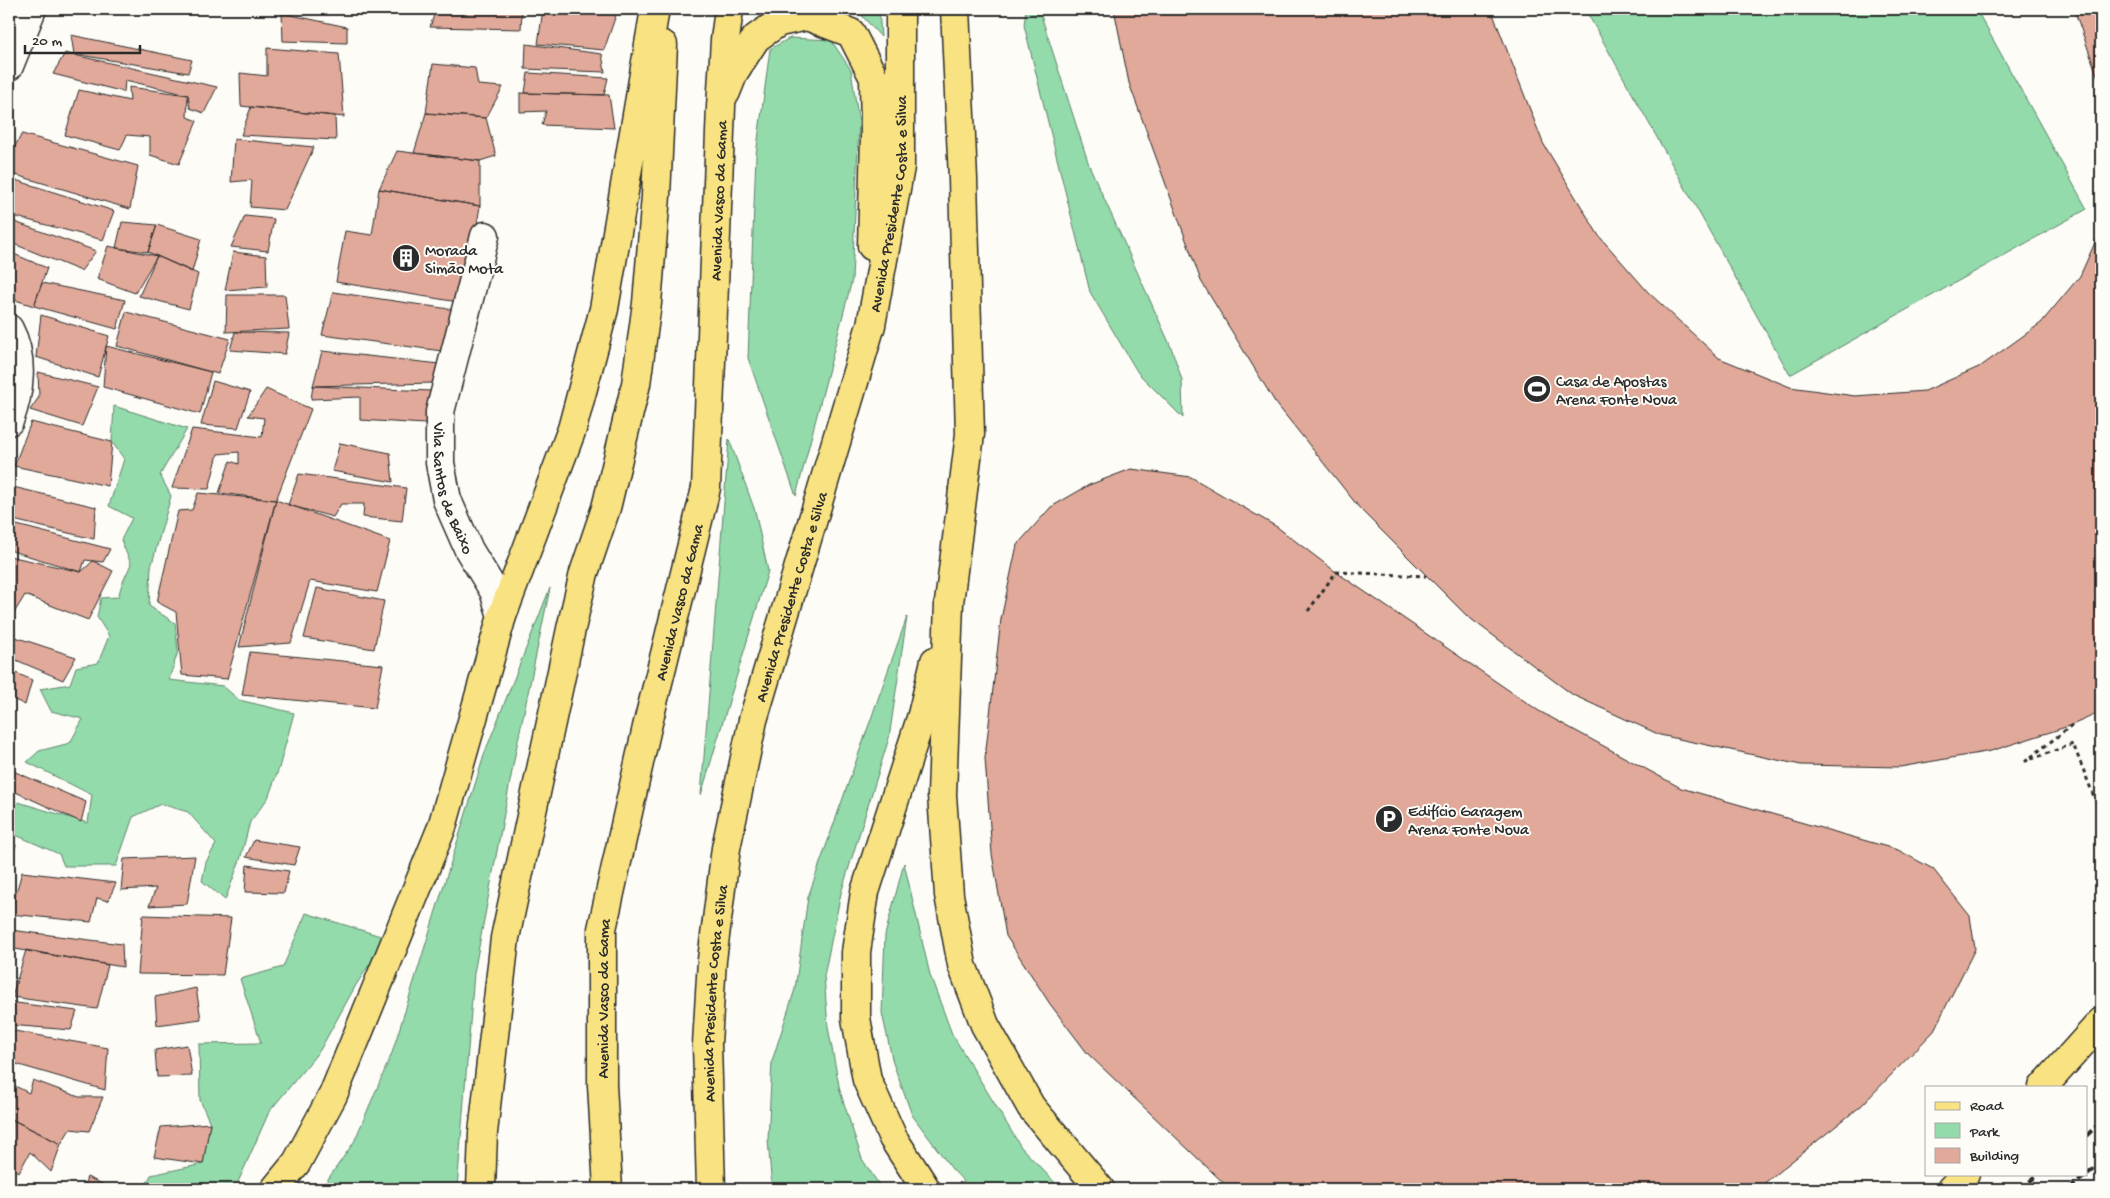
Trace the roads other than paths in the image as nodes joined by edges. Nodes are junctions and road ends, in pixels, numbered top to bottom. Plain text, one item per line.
1 (32, 9) edge
2 (655, 9) edge
3 (665, 9) edge
4 (729, 9) edge
5 (900, 9) edge
6 (955, 9) edge
7 (9, 66) edge
8 (721, 107) junction
9 (485, 236) dead end
10 (871, 325) junction
11 (9, 329) edge
12 (9, 421) edge
13 (949, 603) junction
14 (502, 616) junction
15 (2101, 1022) edge
16 (2044, 1086) edge
17 (1963, 1176) edge
18 (275, 1189) edge
19 (481, 1189) edge
20 (608, 1189) edge
21 (711, 1189) edge
22 (926, 1189) edge
23 (1100, 1189) edge
24 (1951, 1189) edge

1 - 7 street
2 - 14 main road
3 - 19 main road
4 - 8 main road, Avenida Vasco da Gama
5 - 10 main road, Avenida Presidente Costa e Silva
6 - 13 main road
8 - 10 main road
8 - 20 main road, Avenida Vasco da Gama
9 - 14 street, Vila Santos de Baixo
10 - 21 main road, Avenida Presidente Costa e Silva
11 - 12 street
13 - 22 main road
13 - 23 main road
14 - 18 main road
15 - 16 main road
17 - 24 main road

